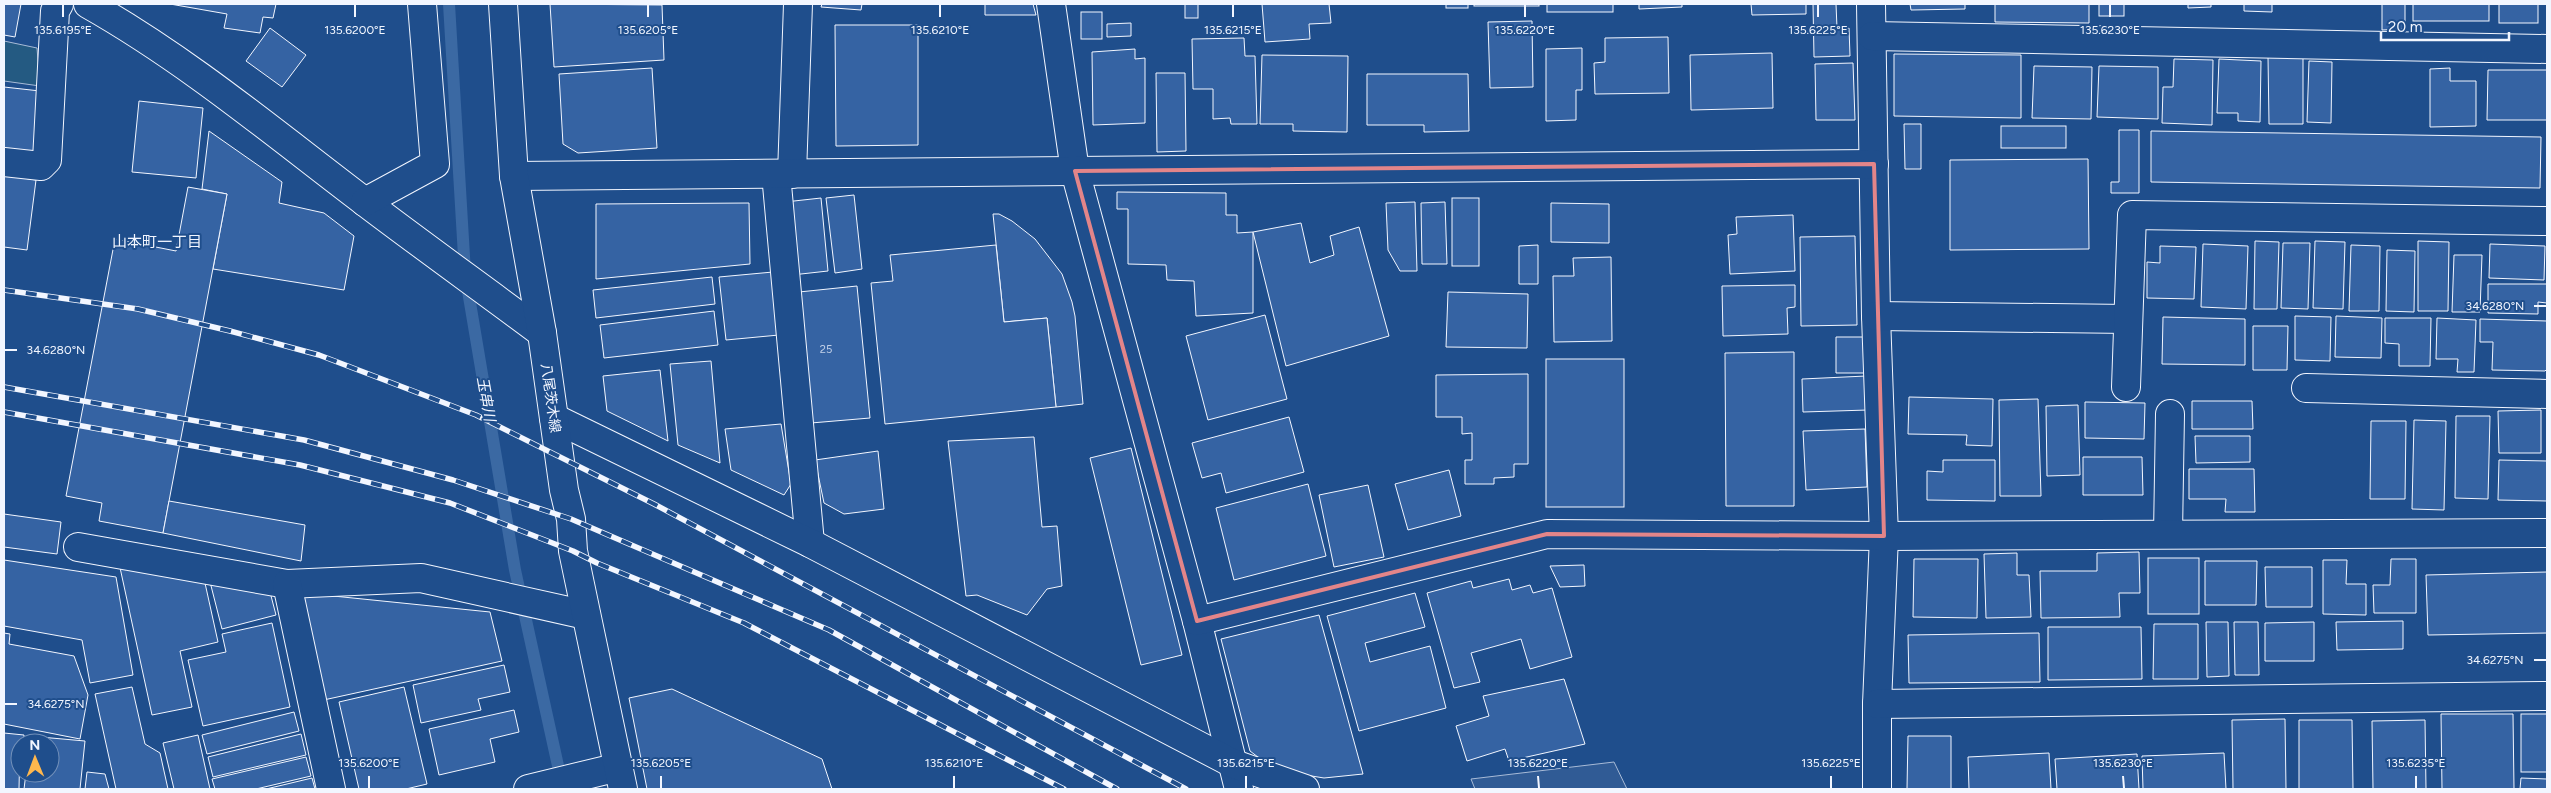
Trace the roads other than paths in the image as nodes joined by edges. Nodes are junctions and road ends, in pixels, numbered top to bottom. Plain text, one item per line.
1 (59, 4) edge
2 (88, 4) edge
3 (422, 4) edge
4 (503, 4) edge
5 (798, 4) edge
6 (1051, 4) edge
7 (1871, 4) edge
8 (1872, 36) junction
9 (2547, 49) edge
10 (4, 162) edge
11 (1874, 164) junction
12 (1075, 171) junction
13 (784, 174) junction
14 (514, 176) junction
15 (365, 202) junction
16 (2547, 221) edge
17 (1876, 316) junction
18 (2128, 319) junction
19 (542, 333) junction
20 (2126, 387) dead end
21 (2306, 388) dead end
22 (2547, 394) edge
23 (2170, 414) dead end
24 (554, 418) junction
25 (2547, 533) edge
26 (2168, 534) junction
27 (1884, 536) junction
28 (810, 543) junction
29 (78, 547) dead end
30 (287, 584) junction
31 (586, 615) junction
32 (1196, 621) junction
33 (2547, 696) edge
34 (1876, 704) junction
35 (1236, 777) edge
36 (621, 778) edge
37 (331, 789) edge
38 (528, 789) edge
39 (1305, 789) edge
40 (1877, 789) edge

1 - 10 street
2 - 15 street
3 - 15 street
4 - 14 street, 八尾茨木線
5 - 13 street
6 - 12 street
7 - 8 street
8 - 9 street
8 - 11 street
11 - 12 street
11 - 17 street
12 - 13 street
12 - 32 street
13 - 14 street
13 - 28 street
14 - 19 street, 八尾茨木線
15 - 19 street
16 - 18 street
17 - 18 street
17 - 27 street
18 - 20 street
19 - 24 street, 八尾茨木線
21 - 22 street
23 - 26 street
24 - 28 street
24 - 31 street, 八尾茨木線
25 - 26 street
26 - 27 street
27 - 32 street
27 - 34 street
28 - 35 street
29 - 30 street
30 - 31 street
30 - 37 street
31 - 36 street, 八尾茨木線
32 - 35 street
33 - 34 street
34 - 40 street
35 - 39 street
36 - 38 street

